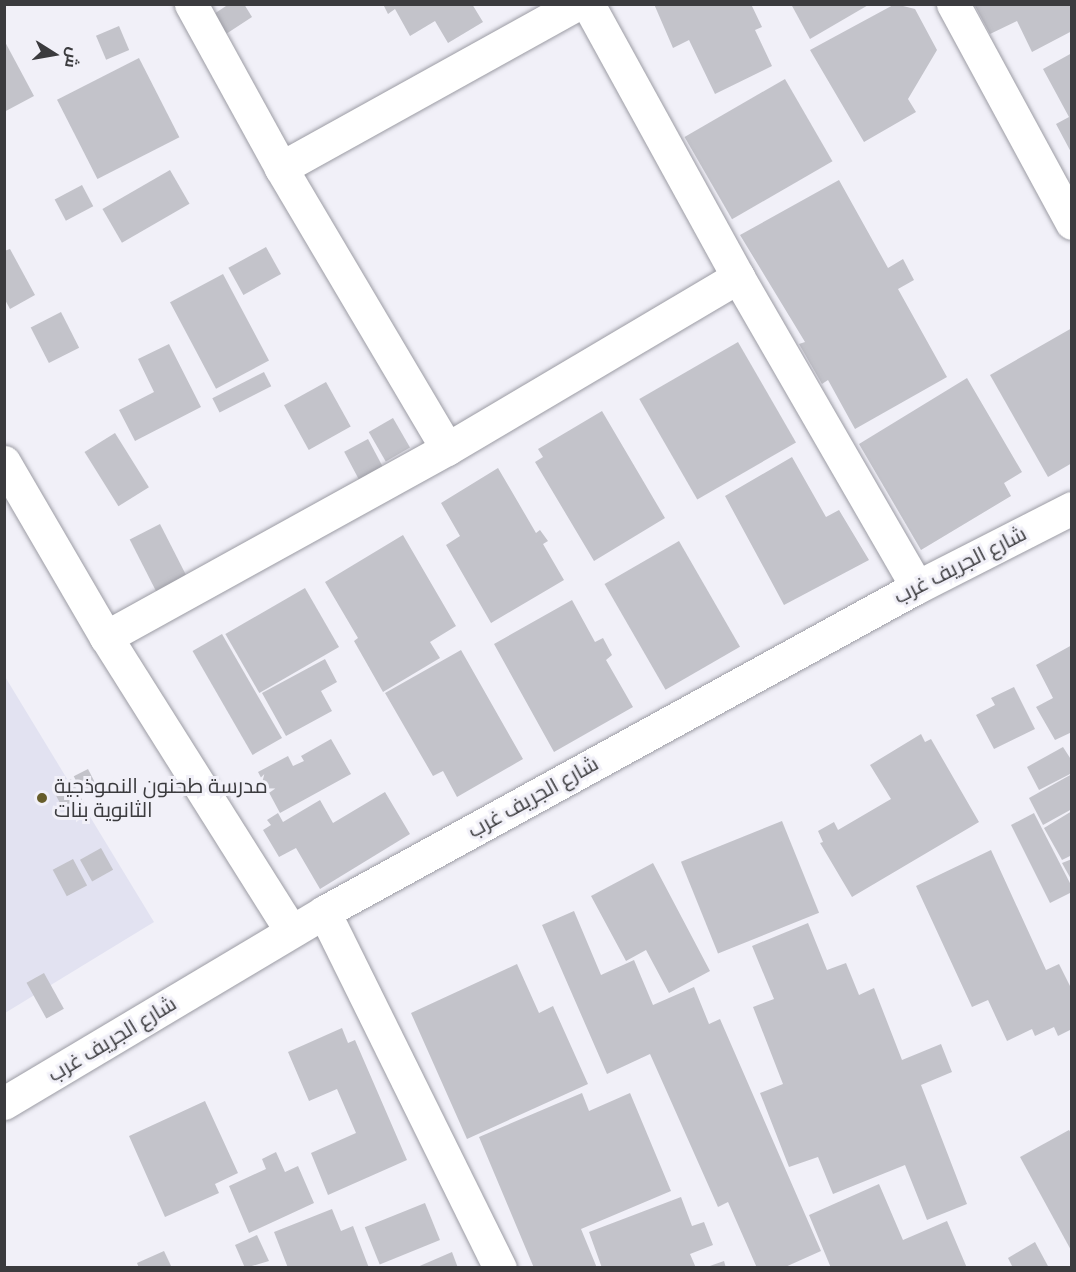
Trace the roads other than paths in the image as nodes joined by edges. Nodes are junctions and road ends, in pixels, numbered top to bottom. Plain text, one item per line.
1 (191, 4) edge
2 (577, 4) edge
3 (588, 4) edge
4 (953, 4) edge
5 (281, 168) junction
6 (1071, 223) edge
7 (738, 277) junction
8 (447, 449) junction
9 (4, 462) edge
10 (1071, 509) edge
11 (916, 587) junction
12 (106, 637) junction
13 (324, 912) junction
14 (291, 931) junction
15 (4, 1103) edge
16 (500, 1268) edge

1 - 5 street
2 - 5 street
3 - 7 street
4 - 6 street
5 - 8 street
7 - 8 street
7 - 11 street
8 - 12 street
9 - 12 street
10 - 11 street, شارع الجريف غرب
11 - 13 street, شارع الجريف غرب
12 - 14 street
13 - 14 street, شارع الجريف غرب
13 - 16 street
14 - 15 street, شارع الجريف غرب

